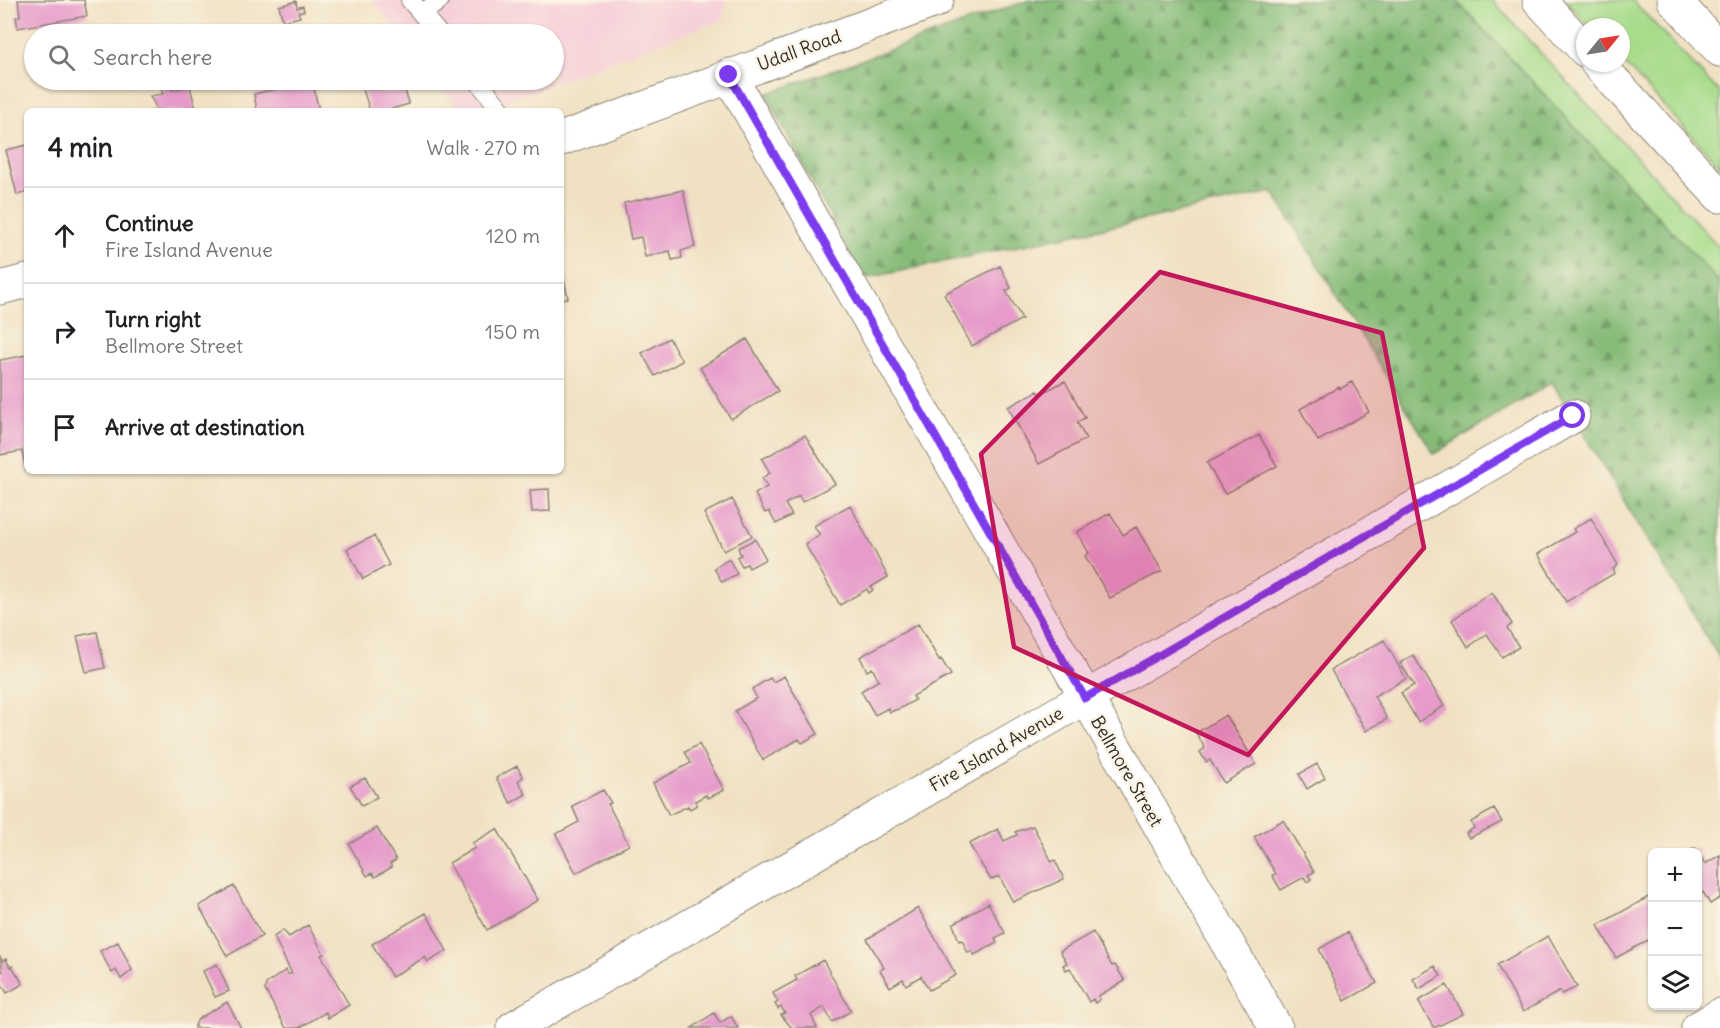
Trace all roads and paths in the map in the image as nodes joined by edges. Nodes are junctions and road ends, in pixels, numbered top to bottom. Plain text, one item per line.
1 (440, 0) edge
2 (937, 0) edge
3 (1539, 0) edge
4 (1674, 0) edge
5 (416, 7) edge
6 (430, 24) edge
7 (1576, 40) edge
8 (1720, 50) edge
9 (1605, 72) edge
10 (729, 75) junction
11 (485, 90) edge
12 (500, 108) edge
13 (564, 139) edge
14 (1720, 196) edge
15 (24, 282) edge
16 (0, 288) edge
17 (1573, 416) dead end
18 (1085, 698) junction
19 (1720, 1015) edge
20 (513, 1028) edge
21 (1276, 1028) edge
22 (1698, 1028) edge

1 - 5 lane
2 - 10 main road, Udall Road
3 - 7 main road
4 - 8 main road
5 - 6 lane
9 - 14 main road
10 - 13 main road, Udall Road
10 - 18 main road, Bellmore Street
11 - 12 lane
15 - 16 main road
17 - 18 main road, Fire Island Avenue
18 - 20 main road, Fire Island Avenue
18 - 21 main road, Bellmore Street
19 - 22 main road

